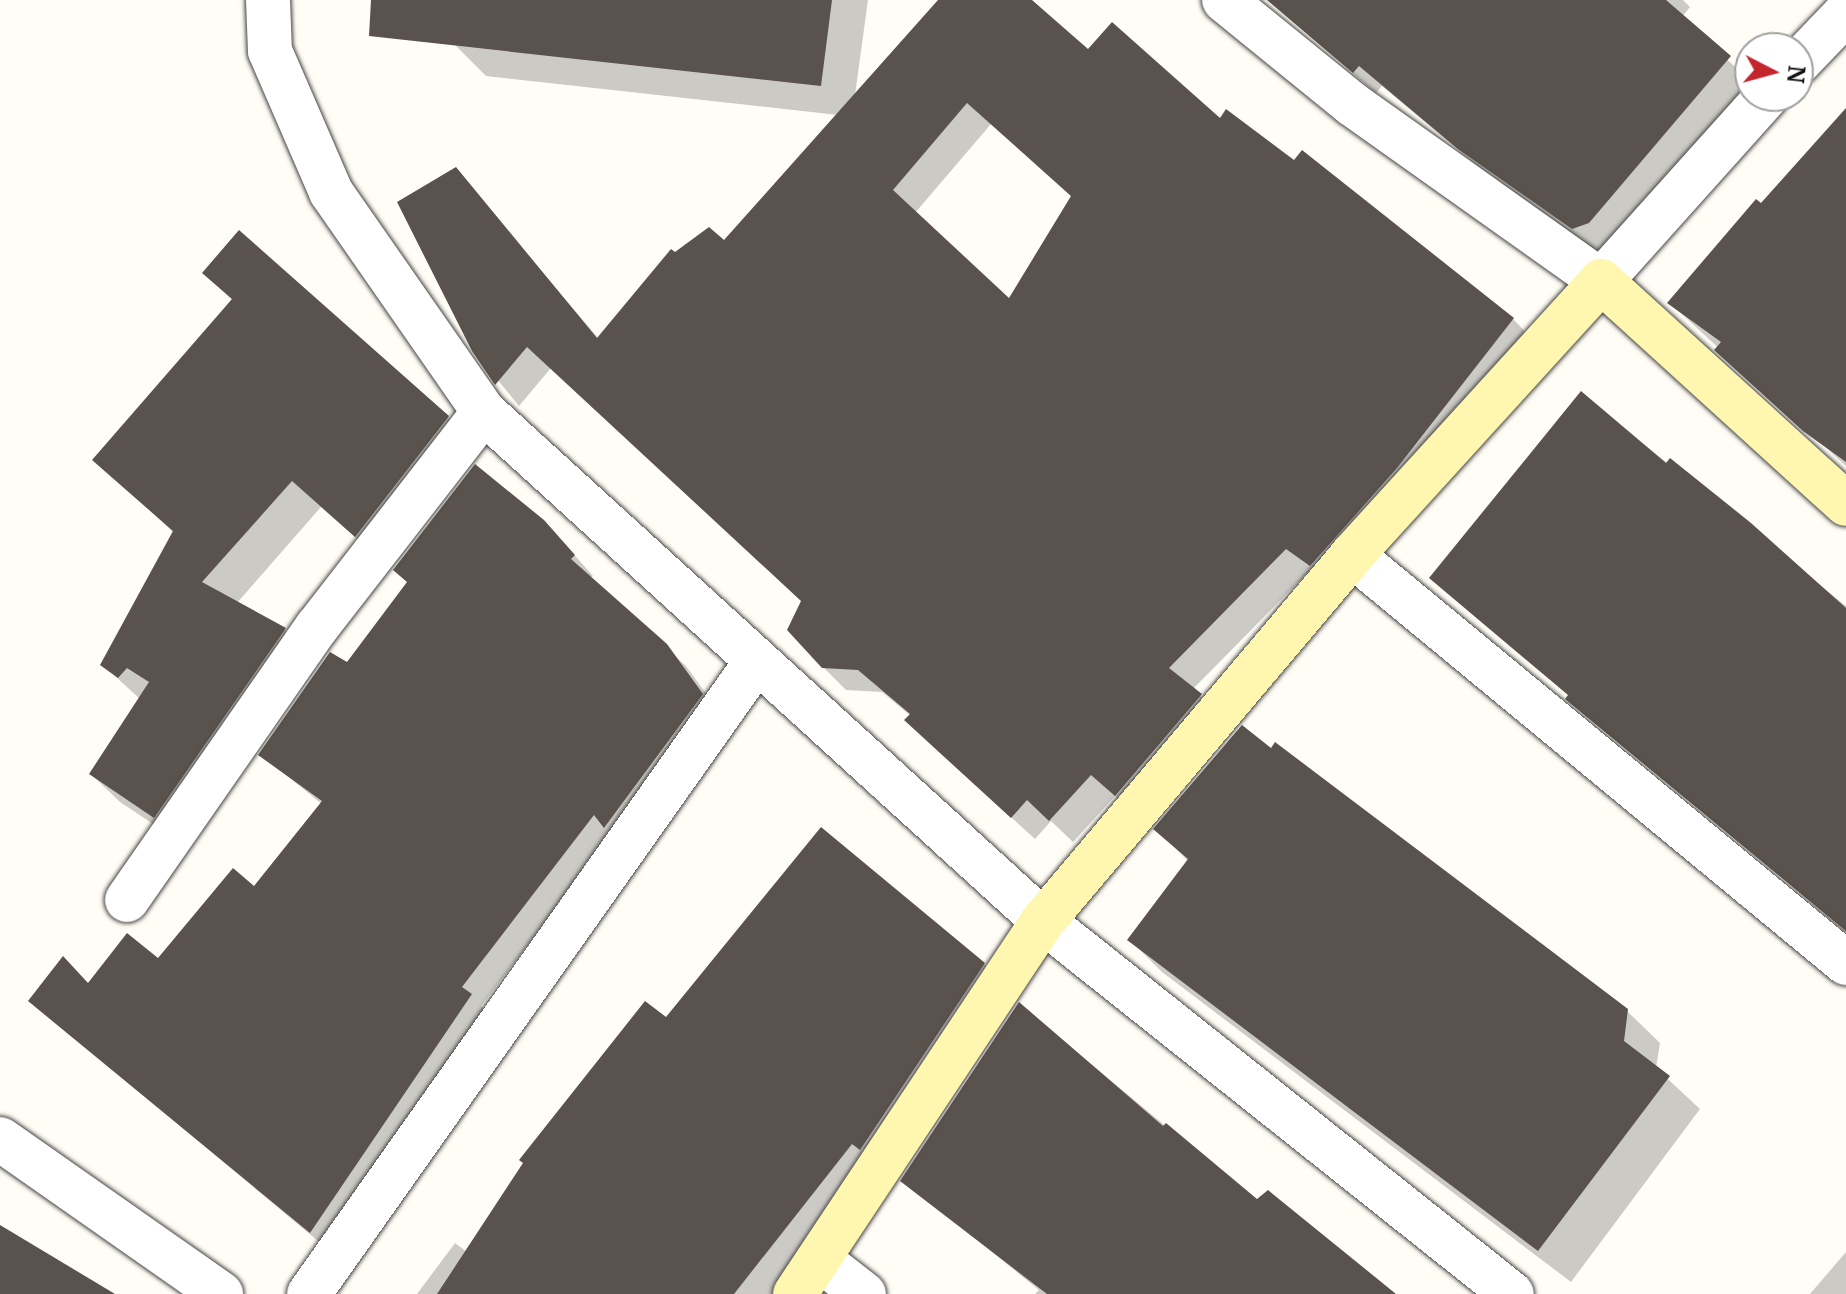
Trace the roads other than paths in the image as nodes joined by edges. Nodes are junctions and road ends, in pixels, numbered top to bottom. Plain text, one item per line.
1 (268, 0) edge
2 (1224, 0) edge
3 (1846, 13) edge
4 (1814, 46) edge
5 (1753, 112) edge
6 (1601, 281) junction
7 (484, 412) junction
8 (1846, 504) edge
9 (1352, 555) junction
10 (756, 662) junction
11 (127, 900) dead end
12 (1043, 921) junction
13 (1846, 963) edge
14 (0, 1139) edge
15 (807, 1276) edge
16 (221, 1294) edge
17 (309, 1294) edge
18 (864, 1294) edge
19 (1512, 1294) edge

1 - 7 street
2 - 6 street
3 - 4 street
5 - 6 street
6 - 8 street
6 - 9 street
7 - 10 street
7 - 11 street
9 - 12 street
9 - 13 street
10 - 12 street
10 - 17 street
12 - 15 street
12 - 19 street
14 - 16 street
15 - 18 street

